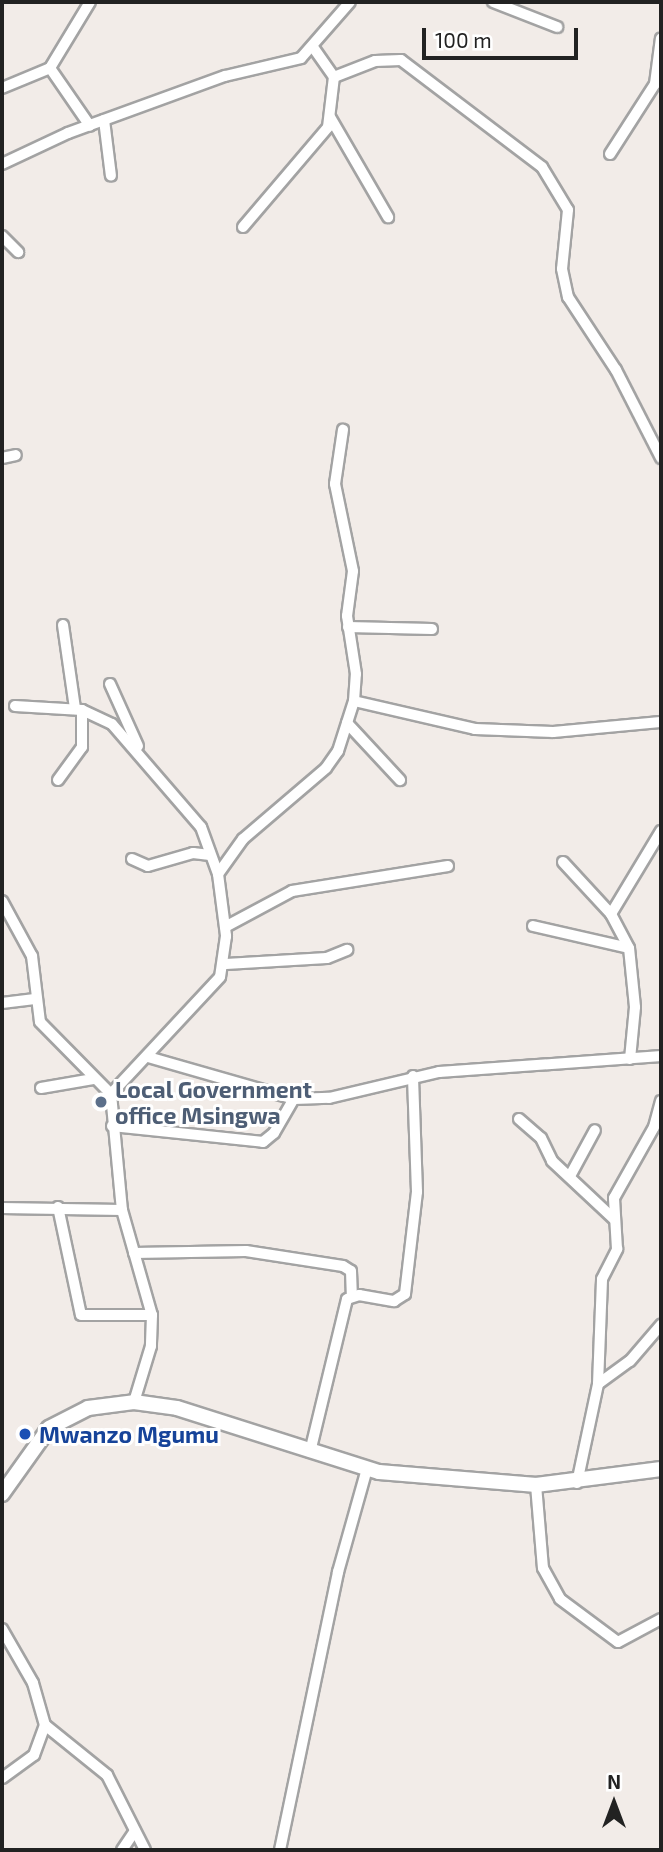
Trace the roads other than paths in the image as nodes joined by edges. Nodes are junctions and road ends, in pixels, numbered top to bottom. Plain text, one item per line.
1 (90, 2) edge
2 (350, 2) edge
3 (493, 2) edge
4 (557, 27) dead end
5 (661, 38) edge
6 (314, 48) junction
7 (50, 68) junction
8 (659, 73) edge
9 (334, 77) junction
10 (2, 88) edge
11 (330, 117) junction
12 (104, 120) junction
13 (90, 126) junction
14 (610, 154) dead end
15 (2, 164) edge
16 (111, 176) dead end
17 (388, 217) dead end
18 (243, 227) dead end
19 (2, 236) edge
20 (18, 252) dead end
21 (343, 430) dead end
22 (16, 455) dead end
23 (2, 458) edge
24 (661, 458) edge
25 (63, 625) dead end
26 (348, 627) junction
27 (432, 629) dead end
28 (110, 684) dead end
29 (354, 701) junction
30 (15, 706) dead end
31 (78, 709) junction
32 (661, 722) edge
33 (347, 723) junction
34 (141, 752) junction
35 (58, 780) dead end
36 (400, 780) dead end
37 (661, 831) edge
38 (210, 855) junction
39 (132, 859) dead end
40 (563, 862) dead end
41 (448, 866) dead end
42 (218, 874) junction
43 (2, 901) edge
44 (611, 915) junction
45 (533, 926) dead end
46 (225, 927) junction
47 (629, 948) junction
48 (346, 950) dead end
49 (226, 964) junction
50 (36, 999) junction
51 (2, 1003) edge
52 (148, 1056) junction
53 (661, 1056) edge
54 (630, 1059) junction
55 (413, 1076) junction
56 (93, 1079) junction
57 (41, 1087) dead end
58 (111, 1094) junction
59 (294, 1099) junction
60 (661, 1101) edge
61 (519, 1119) dead end
62 (112, 1126) junction
63 (594, 1130) dead end
64 (570, 1176) junction
65 (58, 1207) junction
66 (2, 1208) edge
67 (122, 1210) junction
68 (615, 1221) junction
69 (134, 1254) junction
70 (352, 1296) junction
71 (152, 1315) junction
72 (661, 1325) edge
73 (598, 1384) junction
74 (134, 1402) junction
75 (310, 1452) junction
76 (367, 1469) junction
77 (661, 1469) edge
78 (577, 1483) junction
79 (536, 1485) junction
80 (2, 1494) edge
81 (661, 1619) edge
82 (2, 1629) edge
83 (45, 1726) junction
84 (2, 1777) edge
85 (135, 1831) junction
86 (122, 1850) edge
87 (145, 1850) edge
88 (280, 1850) edge

1 - 7 street
2 - 6 street
3 - 4 street
5 - 8 street
6 - 9 street
6 - 12 street
7 - 10 street
7 - 13 street
8 - 14 street
9 - 11 street
9 - 24 street
11 - 17 street
11 - 18 street
12 - 13 street
12 - 16 street
13 - 15 street
19 - 20 street
21 - 26 street
22 - 23 street
25 - 31 street
26 - 27 street
26 - 29 street
28 - 34 street
29 - 32 street
29 - 33 street
30 - 31 street
31 - 34 street
31 - 35 street
33 - 36 street
33 - 42 street
34 - 38 street
37 - 44 street
38 - 39 street
38 - 42 street
40 - 44 street
41 - 46 street
42 - 46 street
43 - 50 street
44 - 47 street
45 - 47 street
46 - 49 street
47 - 54 street
48 - 49 street
49 - 52 street
50 - 51 street
50 - 56 street
52 - 58 street
52 - 59 street
53 - 54 street
54 - 55 street
55 - 59 street
55 - 70 street
56 - 57 street
56 - 58 street
58 - 62 street
59 - 62 street
60 - 68 street
61 - 64 street
62 - 67 street
63 - 64 street
64 - 68 street
65 - 66 street
65 - 67 street
65 - 71 street
67 - 69 street
68 - 73 street
69 - 70 street
69 - 71 street
70 - 75 street
71 - 74 street
72 - 73 street
73 - 78 street
74 - 75 street
74 - 80 street
75 - 76 street
76 - 79 street
76 - 88 street
77 - 78 street
78 - 79 street
79 - 81 street
82 - 83 street
83 - 84 street
83 - 85 street
85 - 86 street
85 - 87 street

